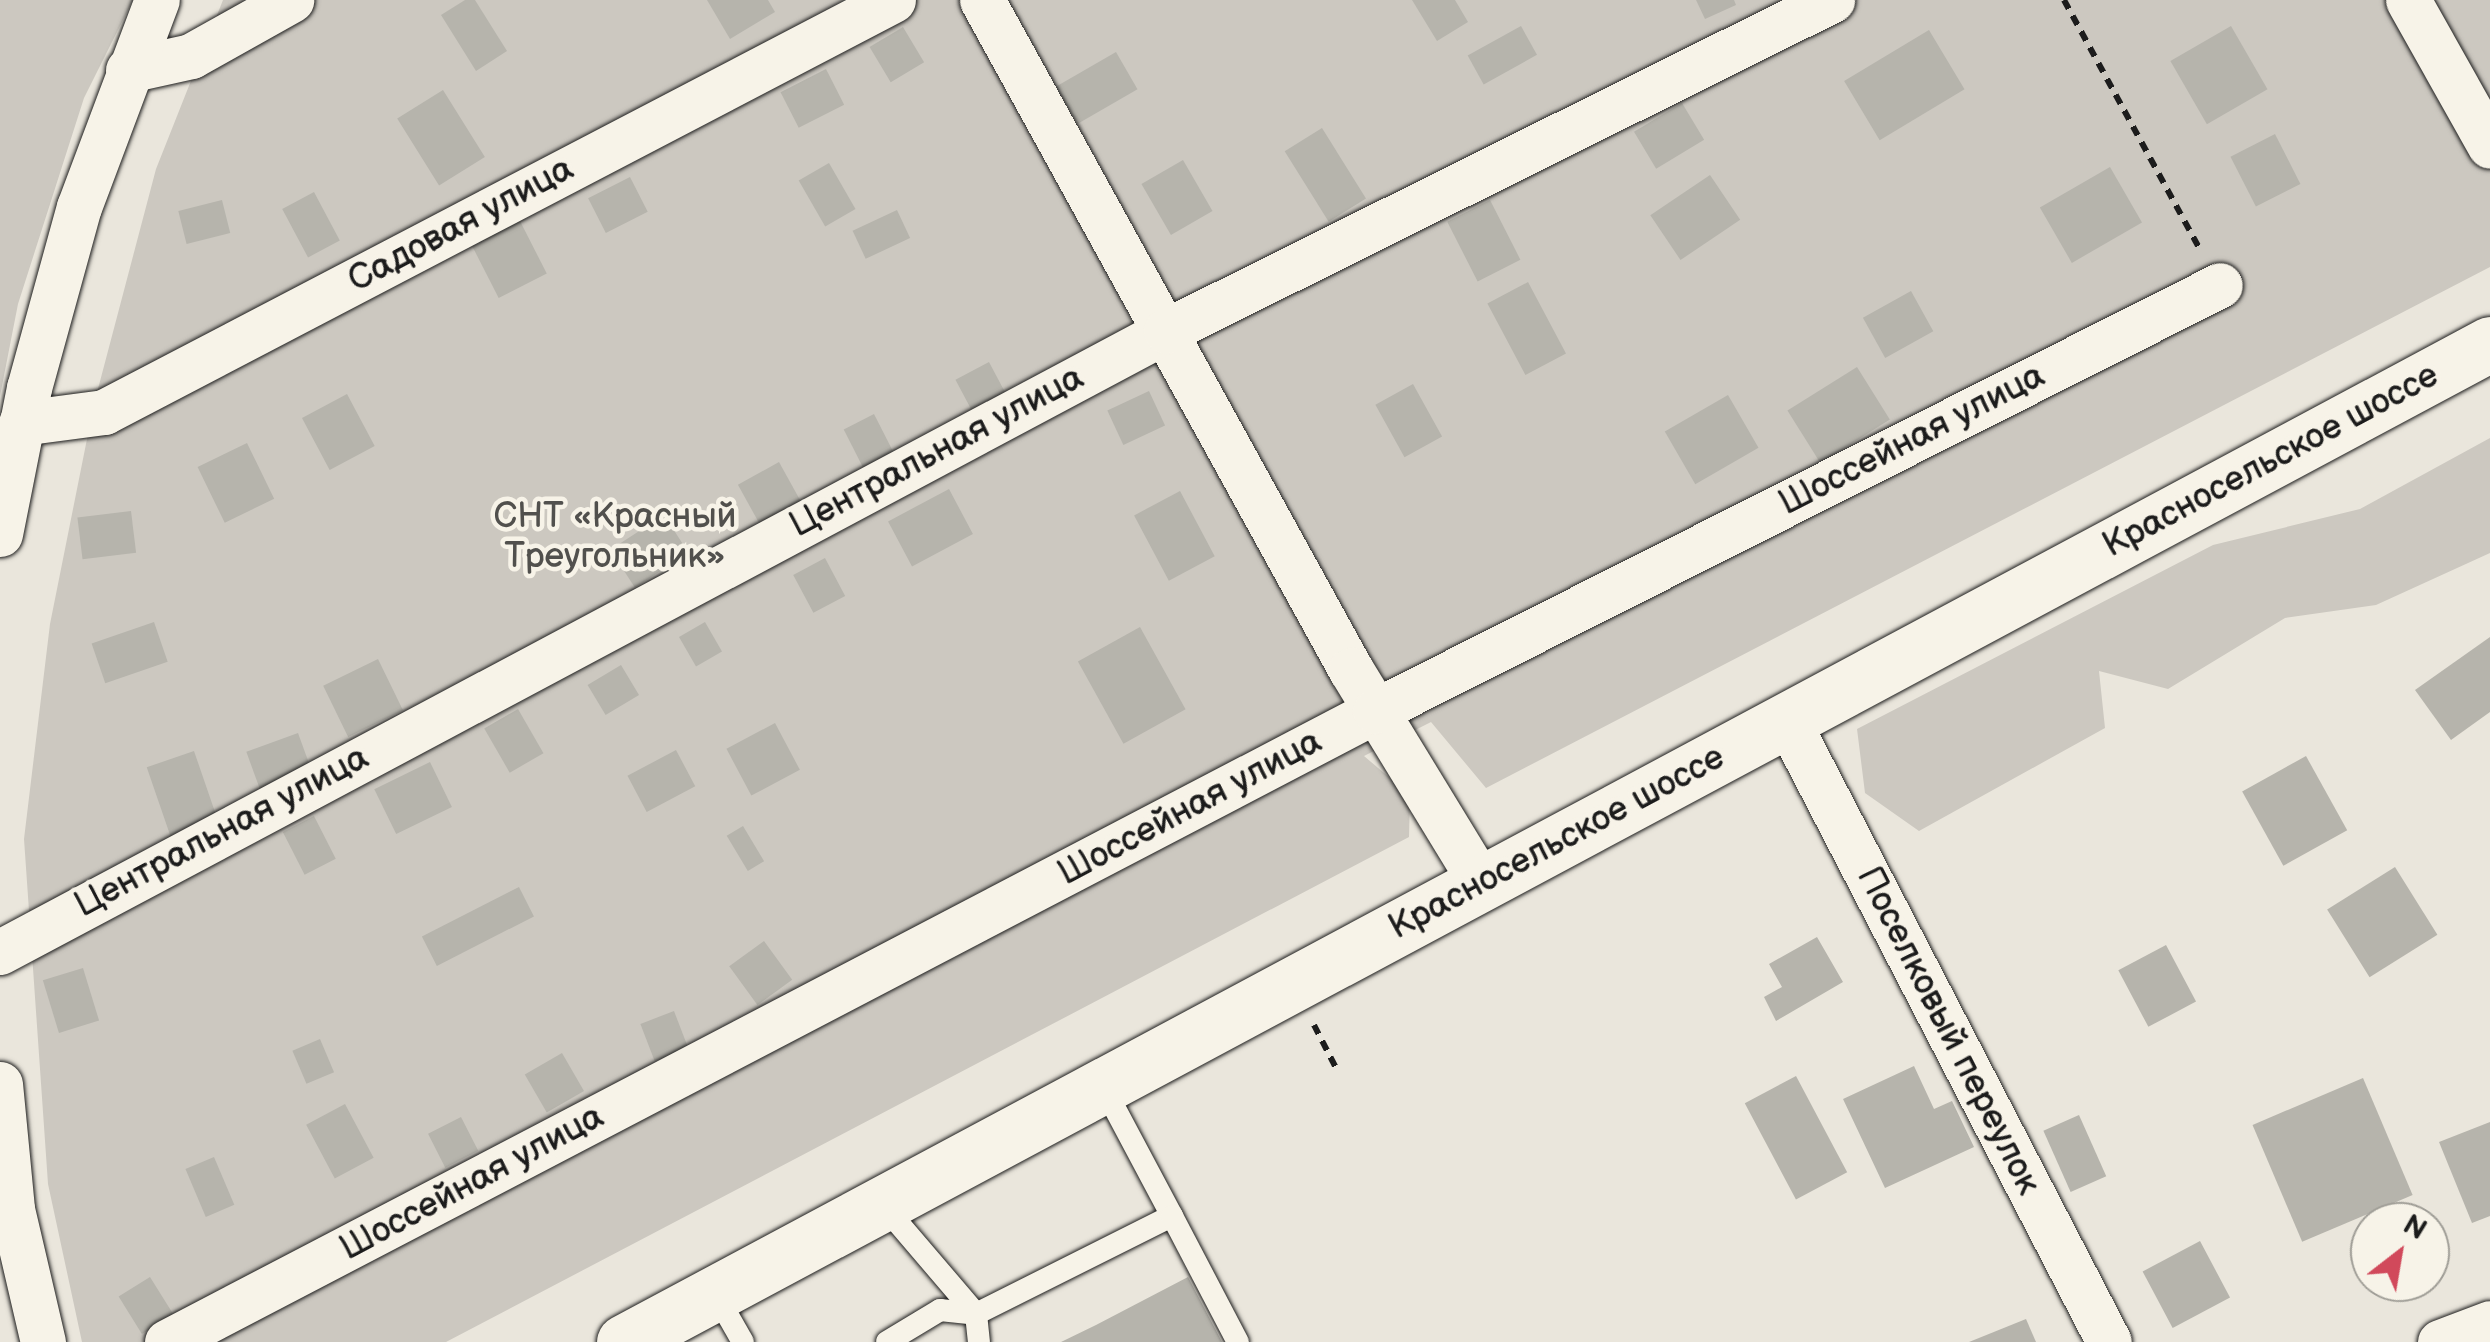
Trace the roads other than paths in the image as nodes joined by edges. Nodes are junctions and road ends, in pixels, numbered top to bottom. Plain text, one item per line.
1 (157, 0) edge
2 (292, 0) edge
3 (893, 0) edge
4 (982, 0) edge
5 (1832, 0) edge
6 (2408, 0) edge
7 (128, 70) junction
8 (2490, 146) edge
9 (2220, 285) road end
10 (1166, 330) junction
11 (2490, 344) edge
12 (17, 394) edge
13 (2, 513) edge
14 (1376, 711) junction
15 (1787, 720) junction
16 (1481, 883) junction
17 (0, 952) edge
18 (0, 1084) edge
19 (1103, 1086) junction
20 (882, 1204) junction
21 (6, 1213) edge
22 (1172, 1216) junction
23 (715, 1294) junction
24 (976, 1314) junction
25 (2490, 1323) edge
26 (43, 1342) edge
27 (167, 1342) edge
28 (624, 1342) edge
29 (744, 1342) edge
30 (886, 1342) edge
31 (979, 1342) edge
32 (1238, 1342) edge
33 (2109, 1342) edge
34 (2440, 1342) edge

1 - 7 street
2 - 7 street
3 - 12 street, Садовая улица
4 - 10 street
5 - 10 street, Центральная улица
6 - 8 street
7 - 12 street
9 - 14 street, Шоссейная улица
10 - 14 street
10 - 17 street, Центральная улица
11 - 15 highway, Красносельское шоссе
12 - 13 street
14 - 16 street
14 - 27 street, Шоссейная улица
15 - 16 highway, Красносельское шоссе
15 - 33 street, Поселковый переулок
16 - 19 highway, Красносельское шоссе
18 - 21 street
19 - 20 highway, Красносельское шоссе
19 - 22 lane
20 - 23 highway, Красносельское шоссе
20 - 24 lane
21 - 26 street
22 - 24 lane
22 - 32 lane
23 - 28 highway, Красносельское шоссе
23 - 29 lane
24 - 30 lane
24 - 31 lane
25 - 34 street

